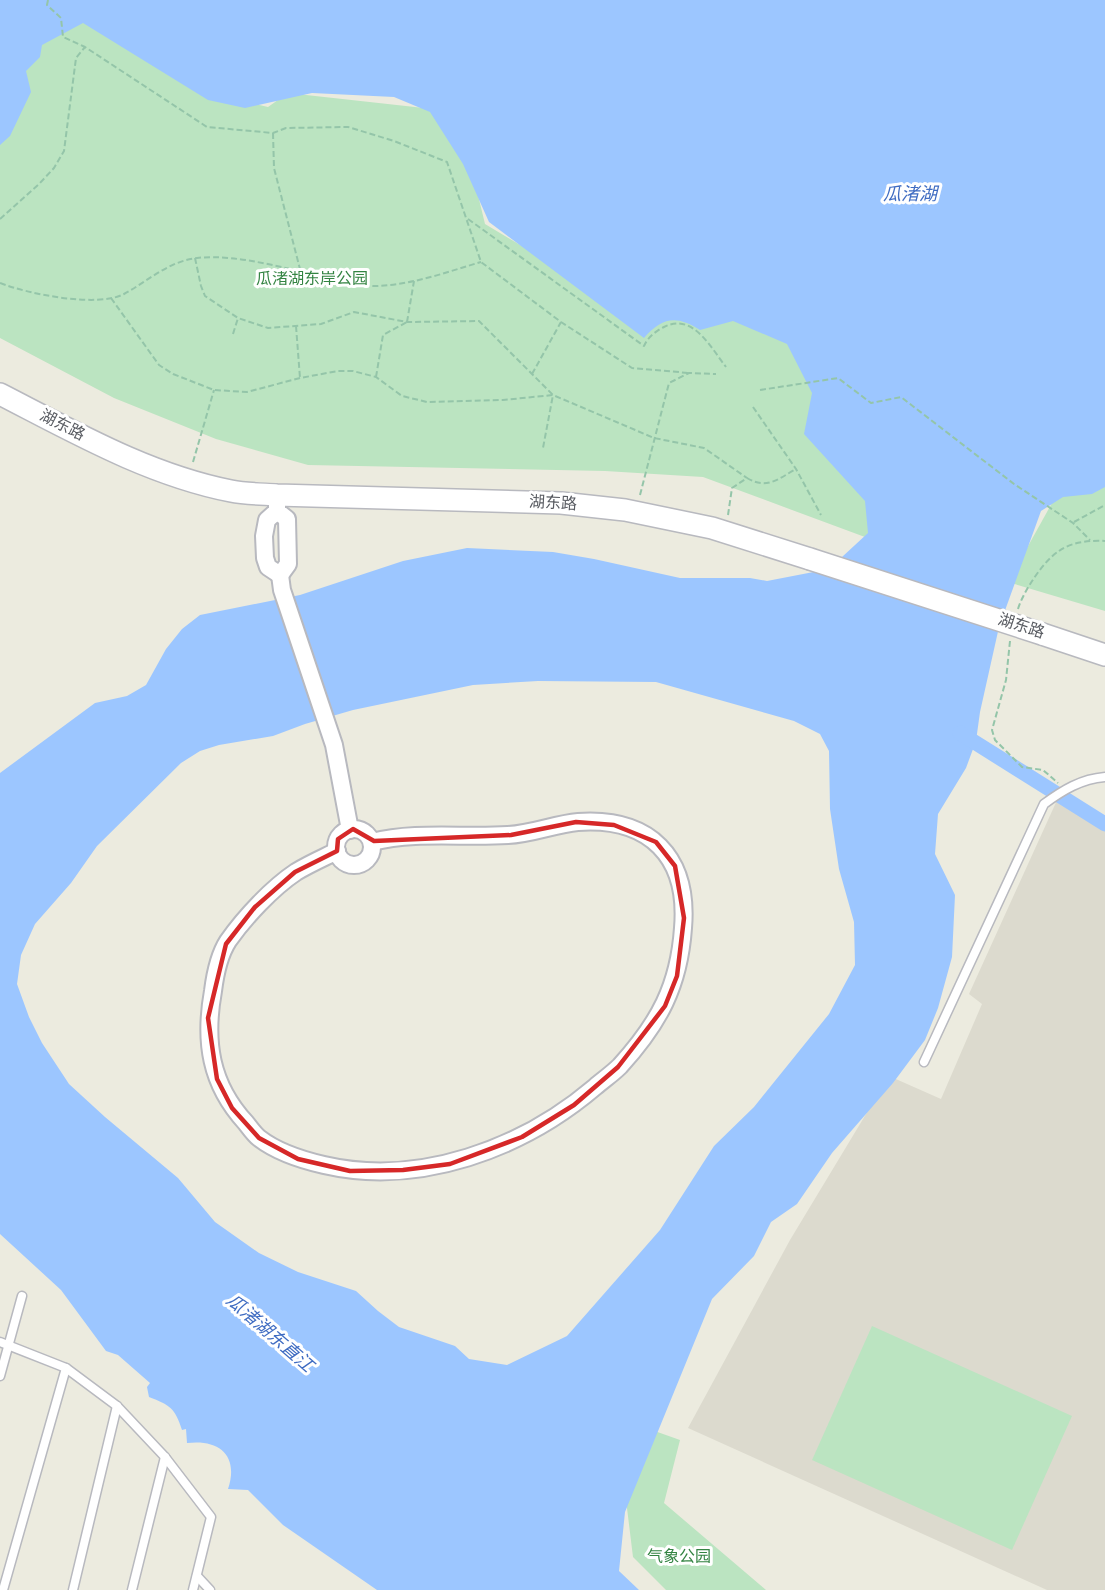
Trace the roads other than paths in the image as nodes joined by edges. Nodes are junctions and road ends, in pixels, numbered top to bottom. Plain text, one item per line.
1 (0, 394) edge
2 (277, 503) junction
3 (281, 582) junction
4 (1105, 655) edge
5 (1105, 777) edge
6 (350, 830) junction
7 (372, 842) junction
8 (337, 851) junction
9 (924, 1062) dead end
10 (22, 1296) dead end
11 (4, 1343) edge
12 (66, 1368) junction
13 (0, 1376) edge
14 (117, 1406) junction
15 (165, 1457) junction
16 (196, 1576) junction
17 (3, 1590) edge
18 (73, 1590) edge
19 (132, 1590) edge
20 (193, 1590) edge
21 (210, 1590) edge

1 - 2 street, 湖东路
2 - 3 street
2 - 3 street
2 - 4 street, 湖东路, bridge
3 - 6 street
5 - 9 lane
6 - 7 street
6 - 8 street
7 - 8 street
7 - 8 street
10 - 11 lane
11 - 12 lane
11 - 13 lane
12 - 14 lane
12 - 17 lane
14 - 15 lane
14 - 18 lane
15 - 16 lane
15 - 19 lane
16 - 20 lane
16 - 21 lane

